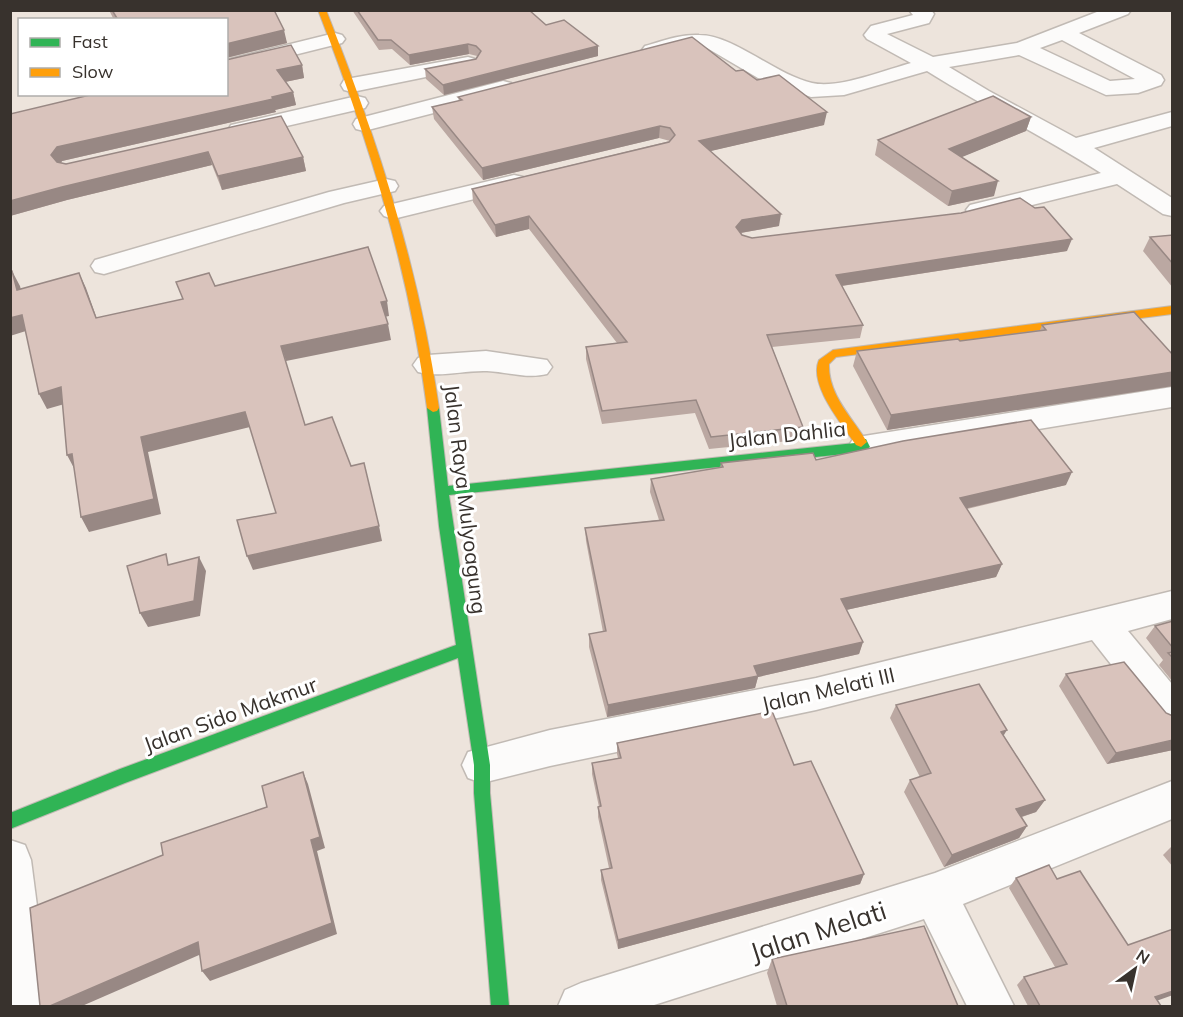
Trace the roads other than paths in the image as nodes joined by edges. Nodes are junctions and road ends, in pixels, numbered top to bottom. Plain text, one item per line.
1 (322, 10) edge
2 (919, 10) edge
3 (1121, 10) edge
4 (1062, 32) junction
5 (335, 39) junction
6 (1022, 48) junction
7 (629, 56) edge
8 (469, 63) edge
9 (930, 64) junction
10 (228, 66) edge
11 (1163, 76) edge
12 (525, 82) edge
13 (358, 104) junction
14 (1173, 119) edge
15 (215, 136) edge
16 (1074, 146) junction
17 (1120, 176) junction
18 (533, 178) edge
19 (386, 186) junction
20 (1173, 209) edge
21 (393, 211) junction
22 (957, 215) edge
23 (104, 266) dead end
24 (1173, 310) edge
25 (428, 365) junction
26 (537, 367) dead end
27 (1173, 397) edge
28 (864, 447) junction
29 (443, 491) junction
30 (1173, 605) edge
31 (1100, 623) junction
32 (464, 649) junction
33 (1173, 712) edge
34 (482, 765) junction
35 (1173, 800) edge
36 (10, 821) edge
37 (10, 860) edge
38 (935, 894) junction
39 (27, 1006) edge
40 (500, 1006) edge
41 (581, 1006) edge
42 (991, 1006) edge

1 - 5 main road, Jalan Raya Mulyoagung
2 - 9 street
3 - 4 street
4 - 6 street
4 - 11 street
5 - 10 street
5 - 13 main road, Jalan Raya Mulyoagung
6 - 9 street
6 - 11 street
7 - 9 street
8 - 13 street
9 - 16 street
12 - 13 street
13 - 15 street
13 - 19 main road, Jalan Raya Mulyoagung
14 - 16 street
16 - 17 street
17 - 20 street
17 - 22 street
18 - 21 street
19 - 21 main road, Jalan Raya Mulyoagung
19 - 23 street
21 - 25 main road, Jalan Raya Mulyoagung
24 - 28 main road, Jalan Dahlia
25 - 26 street
25 - 29 main road, Jalan Raya Mulyoagung
27 - 28 street
28 - 29 main road, Jalan Dahlia
29 - 32 main road, Jalan Raya Mulyoagung
30 - 31 street, Jalan Melati III
31 - 33 street
31 - 34 street, Jalan Melati III
32 - 34 main road, Jalan Raya Mulyoagung
32 - 36 main road, Jalan Sido Makmur
34 - 40 main road, Jalan Raya Mulyoagung
35 - 38 street, Jalan Melati
37 - 39 street
38 - 41 street, Jalan Melati
38 - 42 street

